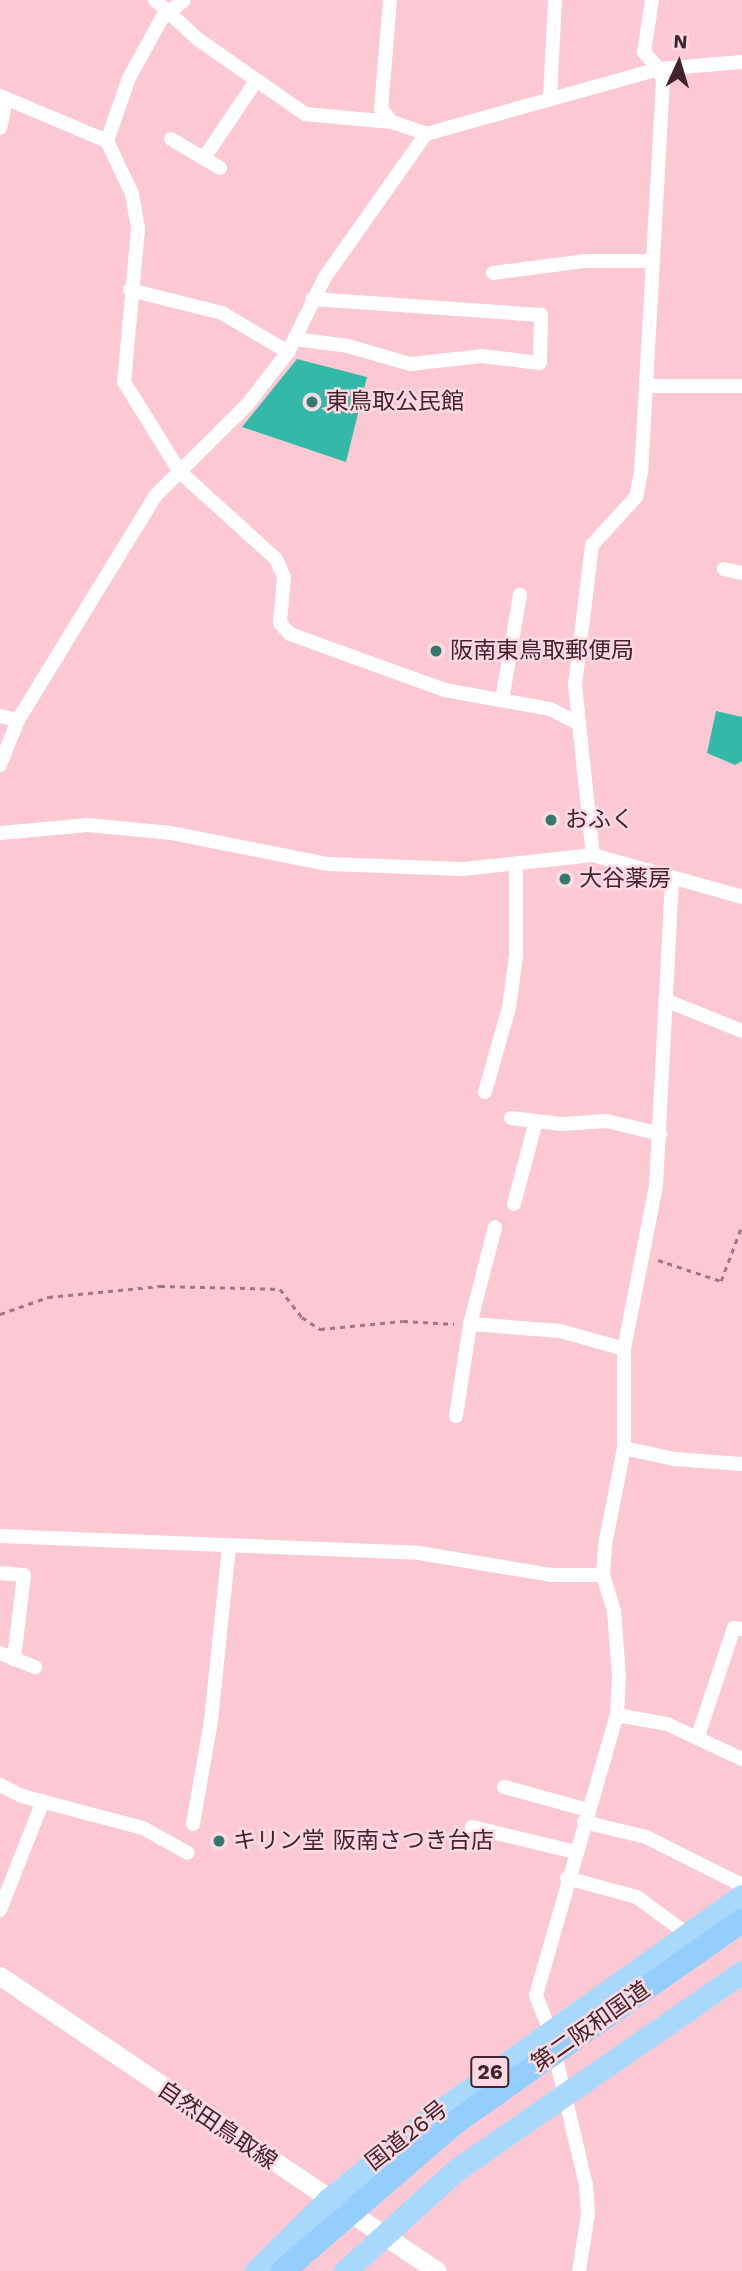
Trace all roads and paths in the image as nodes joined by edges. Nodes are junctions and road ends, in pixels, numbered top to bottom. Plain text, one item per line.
1 (155, 0) edge
2 (184, 0) edge
3 (390, 0) edge
4 (555, 0) edge
5 (652, 0) edge
6 (166, 15) junction
7 (742, 62) edge
8 (659, 69) junction
9 (256, 81) junction
10 (3, 98) edge
11 (550, 98) junction
12 (392, 122) junction
13 (0, 128) edge
14 (426, 134) junction
15 (171, 139) dead end
16 (107, 141) junction
17 (204, 158) junction
18 (220, 168) dead end
19 (653, 261) junction
20 (493, 273) dead end
21 (130, 290) junction
22 (313, 299) junction
23 (291, 346) junction
24 (646, 386) junction
25 (742, 386) edge
26 (180, 472) junction
27 (724, 569) dead end
28 (742, 573) edge
29 (520, 595) dead end
30 (502, 700) junction
31 (0, 716) edge
32 (18, 720) junction
33 (577, 723) junction
34 (0, 765) edge
35 (0, 833) edge
36 (593, 855) junction
37 (516, 864) junction
38 (672, 878) junction
39 (742, 897) edge
40 (665, 1000) junction
41 (742, 1031) edge
42 (485, 1092) dead end
43 (511, 1118) dead end
44 (536, 1121) junction
45 (660, 1134) junction
46 (514, 1204) dead end
47 (742, 1225) edge
48 (495, 1227) dead end
49 (642, 1254) junction
50 (0, 1314) edge
51 (470, 1324) junction
52 (624, 1349) junction
53 (456, 1416) dead end
54 (624, 1448) junction
55 (742, 1464) edge
56 (0, 1536) edge
57 (229, 1546) junction
58 (0, 1573) edge
59 (603, 1575) junction
60 (742, 1629) edge
61 (7, 1656) edge
62 (35, 1667) dead end
63 (617, 1715) junction
64 (698, 1736) junction
65 (742, 1759) edge
66 (0, 1785) edge
67 (504, 1787) dead end
68 (43, 1801) junction
69 (586, 1816) junction
70 (193, 1824) dead end
71 (472, 1827) dead end
72 (575, 1852) junction
73 (188, 1853) dead end
74 (567, 1878) junction
75 (742, 1885) edge
76 (742, 1896) edge
77 (0, 1909) edge
78 (742, 1921) edge
79 (687, 1934) junction
80 (742, 1972) edge
81 (0, 1976) edge
82 (549, 2028) junction
83 (562, 2096) junction
84 (328, 2200) junction
85 (385, 2236) junction
86 (575, 2268) edge
87 (256, 2271) edge
88 (283, 2271) edge
89 (345, 2271) edge
90 (437, 2271) edge

1 - 6 street
2 - 6 street
3 - 12 street
4 - 11 street
5 - 8 street
6 - 9 street
6 - 16 street
7 - 8 street
8 - 11 street
8 - 19 street
9 - 12 street
9 - 17 street
10 - 13 street
10 - 16 street
11 - 14 street
12 - 14 street
14 - 22 street
15 - 17 street
16 - 21 street
17 - 18 street
19 - 20 street
19 - 24 street
21 - 23 street
21 - 26 street
22 - 23 street
22 - 23 street
23 - 26 street
24 - 25 street
24 - 33 street
26 - 30 street
26 - 32 street
27 - 28 street
29 - 30 street
30 - 33 street
31 - 32 street
32 - 34 street
33 - 36 street
35 - 37 street
36 - 37 street
36 - 38 street
37 - 42 street
38 - 39 street
38 - 40 street
40 - 41 street
40 - 45 street
43 - 44 street
44 - 45 street
44 - 46 street
45 - 49 street
47 - 49 path
48 - 51 street
49 - 52 street
50 - 51 path
51 - 52 street
51 - 53 street
52 - 54 street
54 - 55 street
54 - 59 street
56 - 57 street
57 - 59 street
57 - 70 street
58 - 61 street
59 - 63 street
60 - 64 street
61 - 62 street
63 - 64 street
63 - 69 street
64 - 65 street
66 - 68 street
67 - 69 street
68 - 73 street
68 - 77 street
69 - 72 street
69 - 75 street
71 - 72 street
72 - 74 street
74 - 79 street
74 - 82 street
76 - 79 highway, 国道26号 / 26
78 - 88 highway, 第二阪和国道 / 26
79 - 82 highway, 国道26号 / 26
80 - 83 highway
81 - 84 main road, 自然田鳥取線
82 - 83 street
82 - 84 highway, 国道26号 / 26
83 - 85 highway
83 - 86 street
84 - 85 main road, 自然田鳥取線
84 - 87 highway, 国道26号 / 26
85 - 89 highway
85 - 90 main road, 自然田鳥取線

